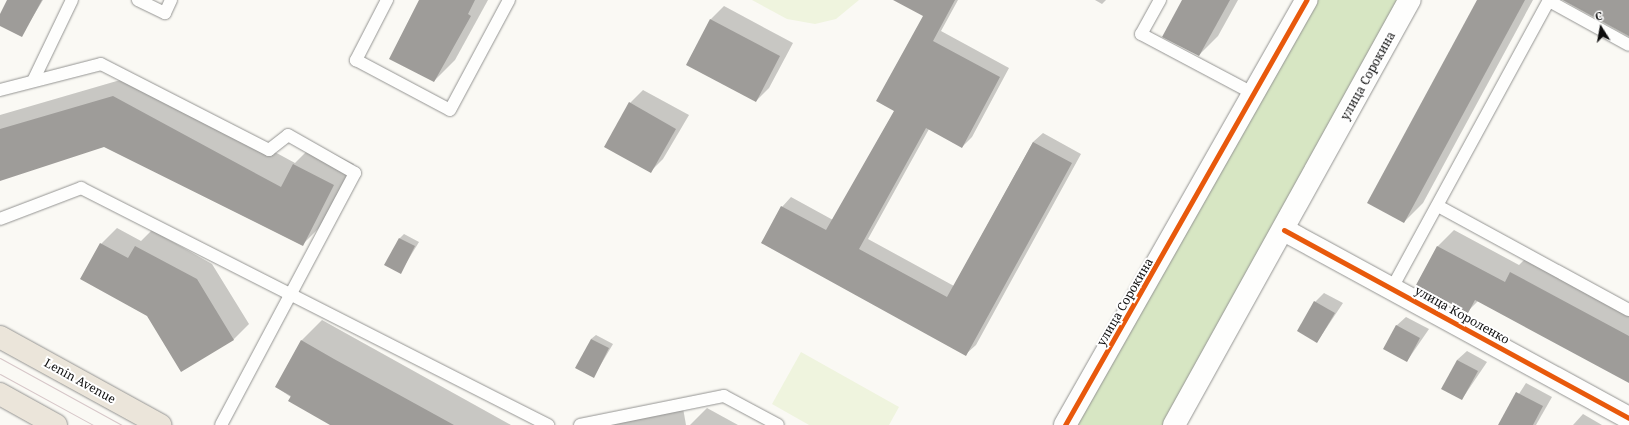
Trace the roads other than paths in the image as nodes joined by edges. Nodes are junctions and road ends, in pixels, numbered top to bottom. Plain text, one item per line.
1 (72, 0) edge
2 (138, 0) edge
3 (171, 0) edge
4 (387, 0) edge
5 (509, 0) edge
6 (1160, 0) edge
7 (1306, 0) edge
8 (1410, 0) edge
9 (1549, 0) edge
10 (1629, 45) edge
11 (32, 81) junction
12 (0, 90) edge
13 (1256, 95) junction
14 (1438, 206) junction
15 (0, 219) edge
16 (1284, 230) junction
17 (1392, 288) junction
18 (294, 293) junction
19 (1629, 310) edge
20 (0, 337) edge
21 (0, 394) edge
22 (1629, 418) edge
23 (56, 425) edge
24 (160, 425) edge
25 (222, 425) edge
26 (548, 425) edge
27 (580, 425) edge
28 (778, 425) edge
29 (1065, 425) edge
30 (1174, 425) edge

1 - 11 lane
2 - 3 lane
4 - 5 lane
6 - 13 lane
7 - 13 street, улица Сорокина
8 - 16 street, улица Сорокина
9 - 10 lane
9 - 14 lane
11 - 12 lane
11 - 18 lane
13 - 29 street, улица Сорокина
14 - 17 lane
14 - 19 lane
15 - 18 lane
16 - 17 street, улица Короленко
16 - 30 street, улица Сорокина
17 - 22 street, улица Короленко
18 - 25 lane
18 - 26 lane
20 - 24 main road, Lenin Avenue
21 - 23 main road
27 - 28 lane

